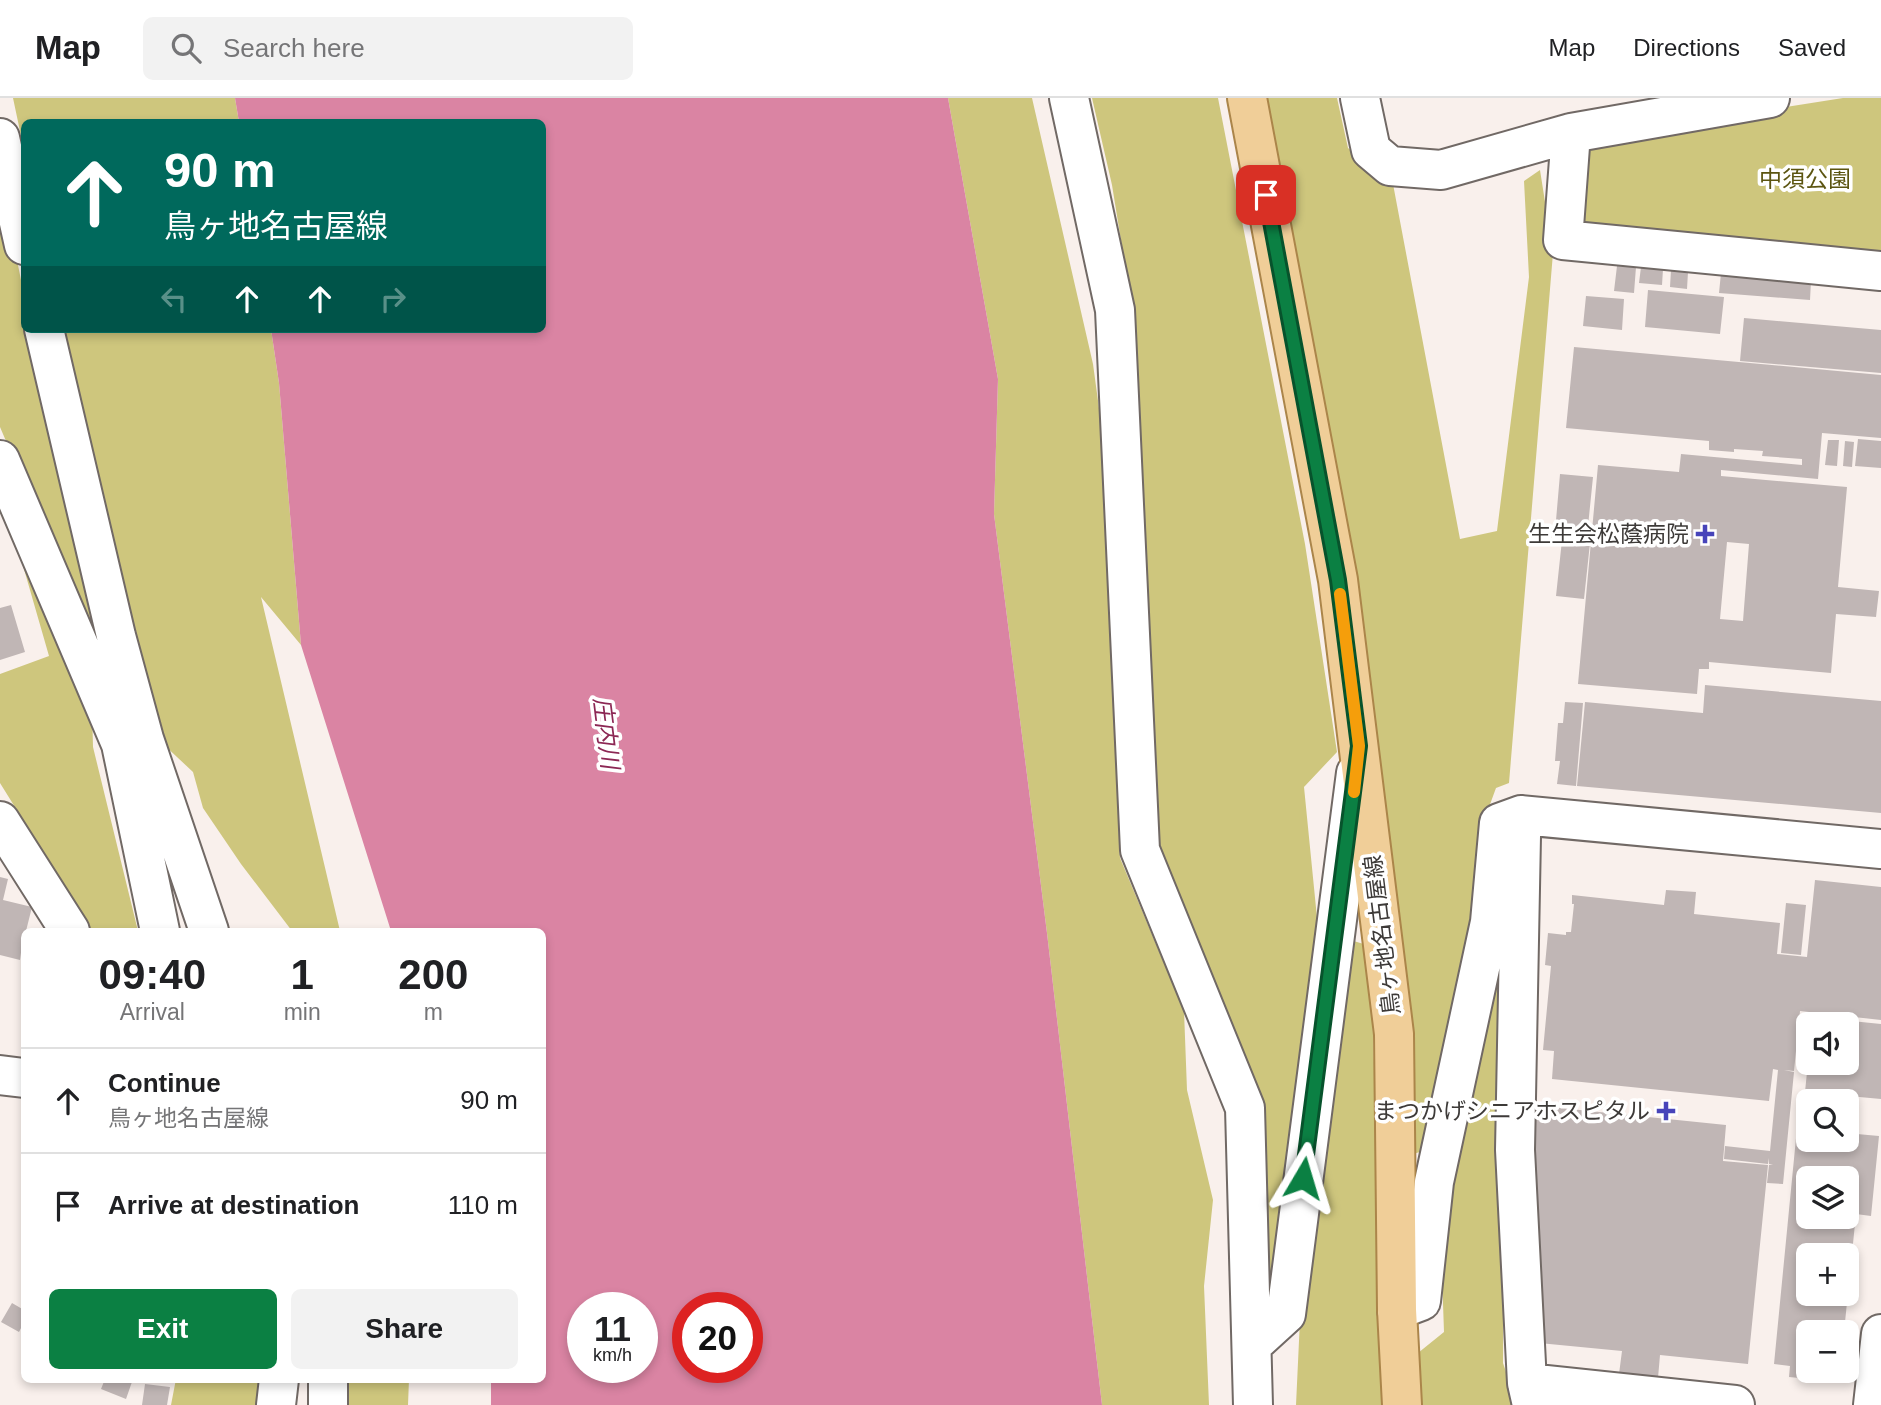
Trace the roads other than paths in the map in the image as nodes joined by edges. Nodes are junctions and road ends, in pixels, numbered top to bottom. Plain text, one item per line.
1 (1069, 98) edge
2 (1247, 98) edge
3 (1360, 98) edge
4 (1770, 98) edge
5 (1570, 133) junction
6 (0, 138) edge
7 (21, 232) edge
8 (1881, 271) edge
9 (45, 333) edge
10 (0, 460) edge
11 (133, 741) junction
12 (1359, 746) junction
13 (1521, 815) junction
14 (0, 821) edge
15 (1881, 849) edge
16 (68, 928) edge
17 (160, 928) edge
18 (208, 928) edge
19 (0, 1075) edge
20 (21, 1078) edge
21 (1397, 1310) junction
22 (1881, 1334) edge
23 (1253, 1344) junction
24 (279, 1383) edge
25 (328, 1383) edge
26 (1529, 1394) edge
27 (276, 1405) edge
28 (328, 1405) edge
29 (1253, 1405) edge
30 (1402, 1405) edge
31 (1735, 1405) edge
32 (1873, 1405) edge

1 - 23 street
2 - 12 main road, 鳥ヶ地名古屋線
3 - 5 street
4 - 5 street
5 - 8 street
6 - 7 street
9 - 11 street
10 - 11 street
11 - 17 street
11 - 18 street
12 - 21 main road, 鳥ヶ地名古屋線
12 - 23 street
13 - 15 street
13 - 21 street
13 - 26 street
14 - 16 street
19 - 20 street
21 - 30 main road, 鳥ヶ地名古屋線
22 - 32 street
23 - 29 street
24 - 27 street
25 - 28 street
26 - 31 street

